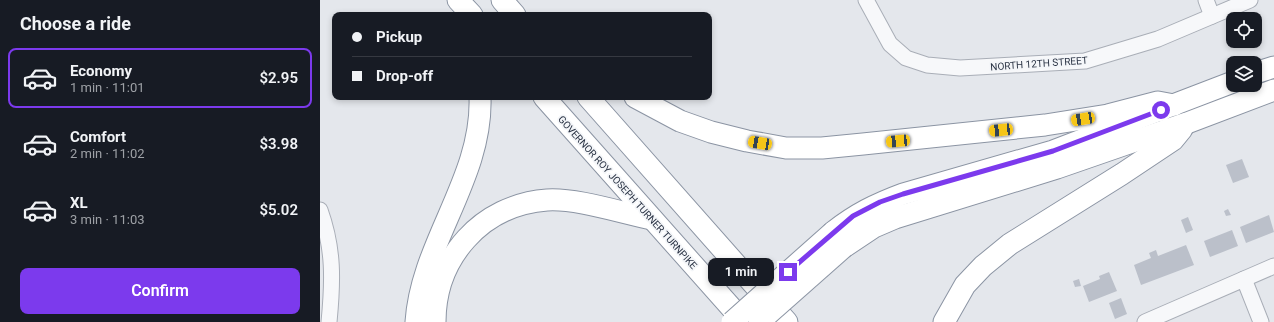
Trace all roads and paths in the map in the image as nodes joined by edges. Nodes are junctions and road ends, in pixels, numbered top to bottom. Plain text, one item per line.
1 (502, 0) edge
2 (1206, 0) edge
3 (1250, 0) edge
4 (868, 4) edge
5 (512, 12) edge
6 (1212, 16) junction
7 (1274, 67) edge
8 (1262, 71) edge
9 (1226, 85) edge
10 (1274, 90) edge
11 (480, 100) edge
12 (547, 100) edge
13 (591, 100) edge
14 (641, 100) edge
15 (1174, 104) junction
16 (1187, 123) junction
17 (320, 210) edge
18 (652, 219) junction
19 (839, 240) junction
20 (1274, 266) edge
21 (1244, 279) junction
22 (329, 322) edge
23 (416, 322) edge
24 (435, 322) edge
25 (732, 322) edge
26 (744, 322) edge
27 (758, 322) edge
28 (787, 322) edge
29 (944, 322) edge
30 (1145, 322) edge
31 (1261, 322) edge

1 - 5 highway
2 - 6 street
3 - 6 street, NORTH 12TH STREET
4 - 6 street, NORTH 12TH STREET
7 - 8 highway
9 - 15 highway
10 - 16 highway
11 - 23 highway
12 - 18 highway, GOVERNOR ROY JOSEPH TURNER TURNPIKE
13 - 28 highway
14 - 15 highway
15 - 19 highway
16 - 19 highway
16 - 29 highway
17 - 22 street
18 - 24 highway
18 - 26 highway, GOVERNOR ROY JOSEPH TURNER TURNPIKE
19 - 25 highway, bridge
19 - 27 highway, bridge
20 - 21 street
21 - 30 street
21 - 31 street

